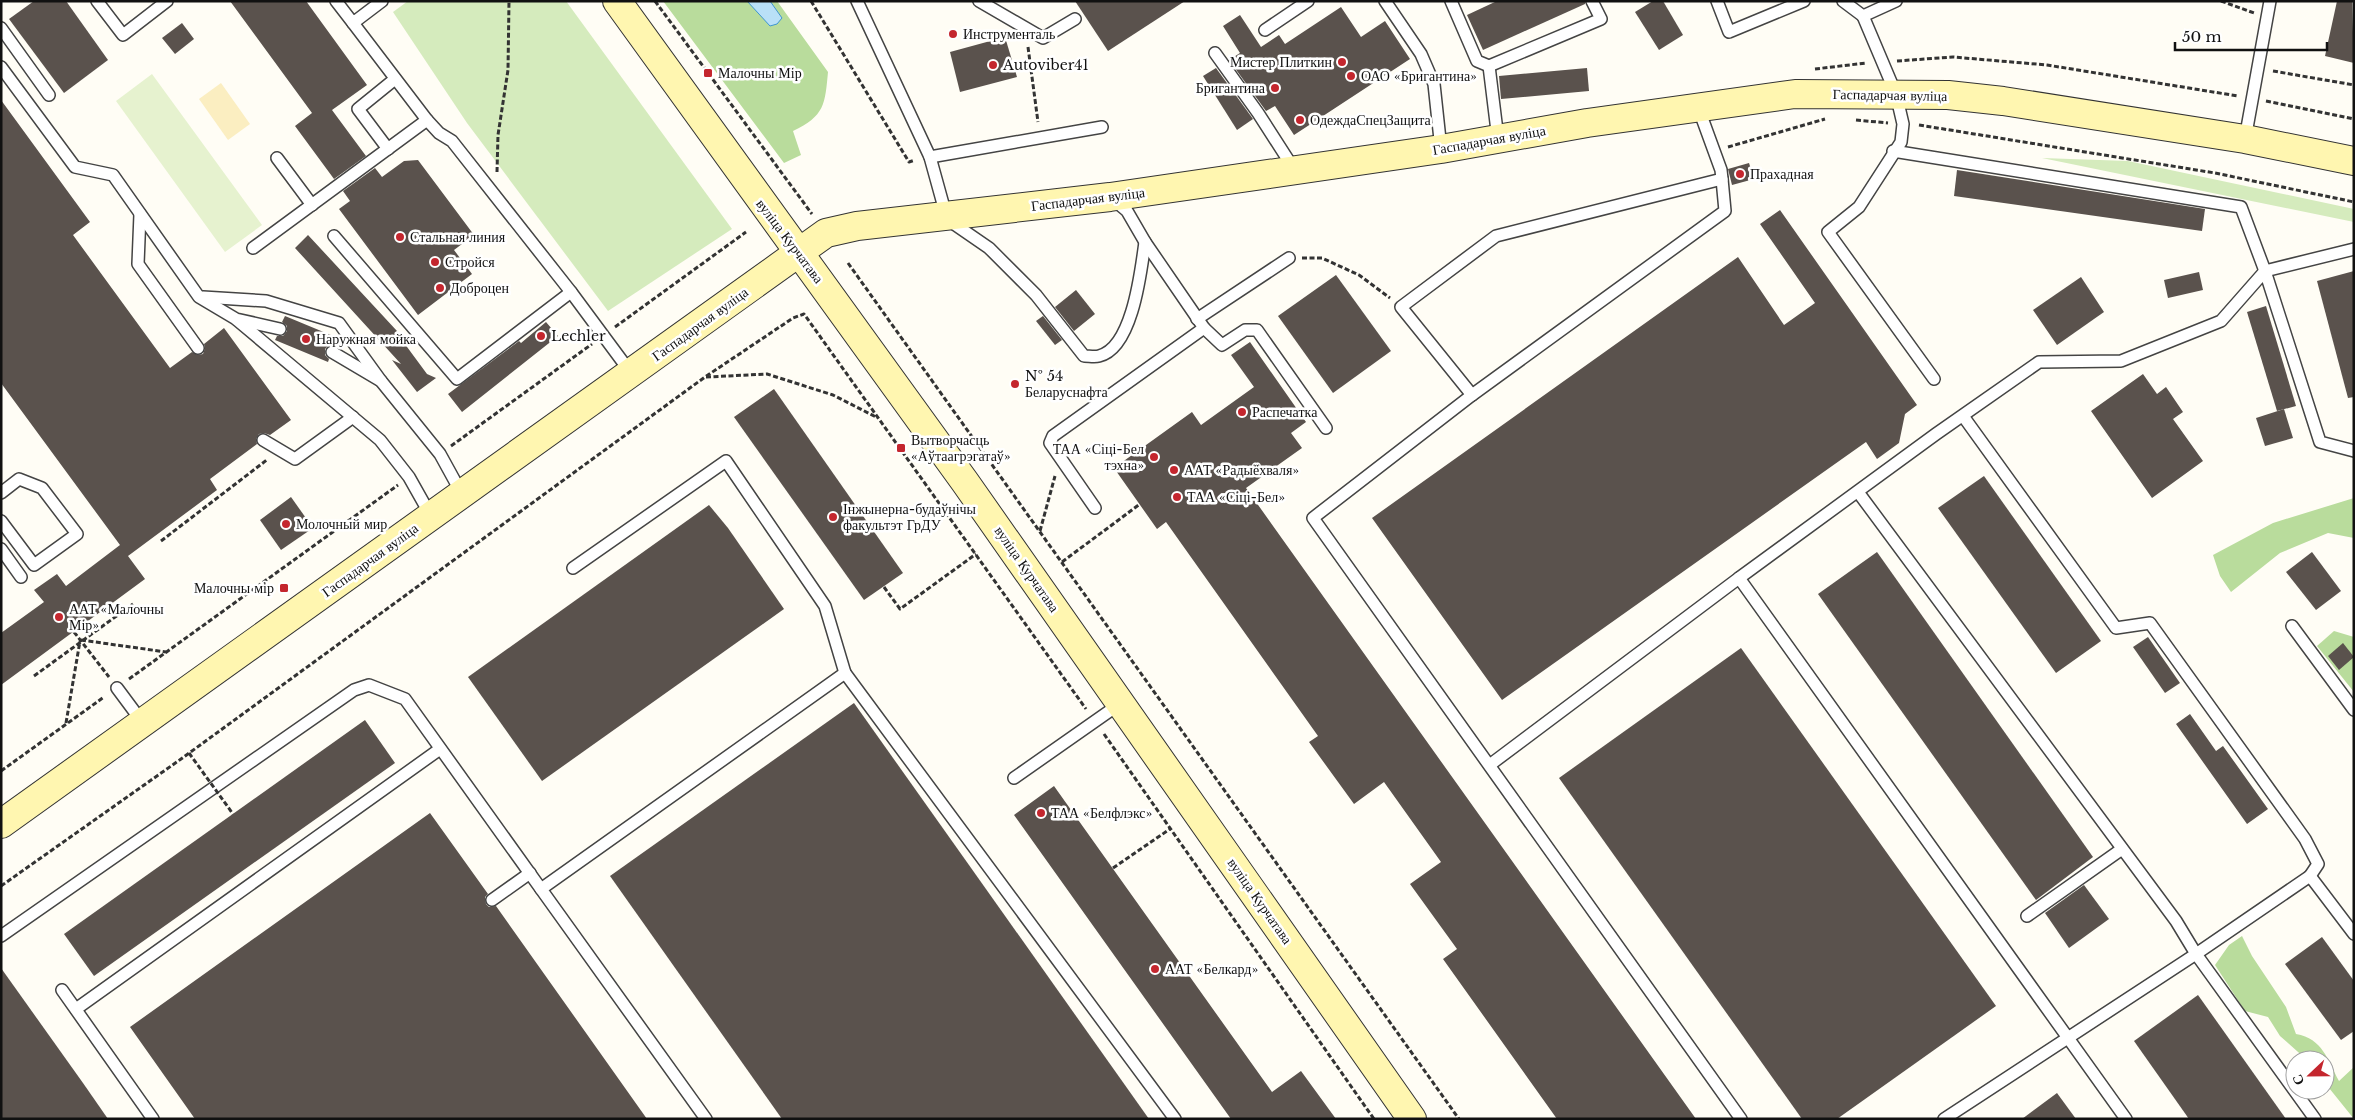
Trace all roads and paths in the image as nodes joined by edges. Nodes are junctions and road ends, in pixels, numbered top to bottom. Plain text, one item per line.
1 (97, 1) edge
2 (166, 1) edge
3 (336, 1) edge
4 (382, 1) edge
5 (508, 1) edge
6 (617, 1) edge
7 (655, 1) edge
8 (811, 1) edge
9 (979, 1) edge
10 (1308, 1) edge
11 (1385, 1) edge
12 (1451, 1) edge
13 (1592, 1) edge
14 (1716, 1) edge
15 (1804, 1) edge
16 (1843, 1) edge
17 (1896, 1) edge
18 (2221, 1) edge
19 (2270, 1) edge
20 (861, 2) edge
21 (1863, 16) junction
22 (2267, 18) junction
23 (1075, 19) dead end
24 (353, 23) junction
25 (1, 28) edge
26 (1025, 28) junction
27 (1264, 30) dead end
28 (1215, 53) dead end
29 (2258, 64) junction
30 (1489, 66) junction
31 (1, 67) edge
32 (396, 79) junction
33 (2354, 85) edge
34 (49, 94) dead end
35 (1896, 94) junction
36 (1698, 107) junction
37 (1830, 118) dead end
38 (428, 120) junction
39 (1848, 120) dead end
40 (1904, 124) junction
41 (1102, 127) dead end
42 (1040, 138) junction
43 (1498, 139) junction
44 (2245, 139) junction
45 (1441, 148) junction
46 (388, 149) junction
47 (1893, 151) junction
48 (1714, 152) junction
49 (930, 157) junction
50 (277, 158) dead end
51 (2354, 161) edge
52 (1295, 170) junction
53 (1722, 179) junction
54 (494, 196) junction
55 (1110, 197) junction
56 (2354, 202) edge
57 (312, 205) junction
58 (140, 214) junction
59 (813, 215) dead end
60 (944, 217) junction
61 (334, 236) dead end
62 (1145, 242) junction
63 (253, 248) dead end
64 (2354, 250) edge
65 (799, 253) junction
66 (1289, 258) joint
67 (848, 263) dead end
68 (2265, 271) junction
69 (571, 292) junction
70 (200, 297) junction
71 (1401, 307) junction
72 (793, 318) dead end
73 (236, 319) junction
74 (1201, 323) junction
75 (280, 329) dead end
76 (198, 348) dead end
77 (332, 352) dead end
78 (631, 373) junction
79 (705, 377) junction
80 (1934, 379) dead end
81 (381, 381) junction
82 (1472, 395) junction
83 (1963, 416) junction
84 (353, 417) junction
85 (879, 418) dead end
86 (1326, 428) dead end
87 (263, 440) dead end
88 (280, 450) junction
89 (2354, 451) edge
90 (1060, 457) junction
91 (1858, 492) junction
92 (1, 493) edge
93 (462, 494) junction
94 (1140, 504) dead end
95 (1095, 508) dead end
96 (431, 516) junction
97 (1, 521) edge
98 (1040, 531) junction
99 (160, 541) dead end
100 (1, 549) edge
101 (976, 554) dead end
102 (1062, 562) junction
103 (573, 568) dead end
104 (21, 577) dead end
105 (1739, 578) junction
106 (884, 587) dead end
107 (133, 604) dead end
108 (2292, 626) dead end
109 (74, 632) dead end
110 (80, 640) junction
111 (166, 652) dead end
112 (845, 673) junction
113 (34, 676) dead end
114 (117, 688) junction
115 (1122, 703) junction
116 (2354, 710) edge
117 (143, 723) junction
118 (66, 724) junction
119 (440, 749) junction
120 (189, 753) junction
121 (1490, 764) junction
122 (1, 771) edge
123 (1014, 778) dead end
124 (233, 814) dead end
125 (1, 824) edge
126 (1170, 829) dead end
127 (2122, 849) junction
128 (1112, 868) dead end
129 (530, 873) junction
130 (2310, 876) junction
131 (1, 886) edge
132 (541, 888) junction
133 (492, 900) dead end
134 (2027, 916) dead end
135 (2354, 934) edge
136 (1, 936) edge
137 (2196, 954) junction
138 (62, 990) dead end
139 (76, 1009) junction
140 (2068, 1038) junction
141 (153, 1119) edge
142 (706, 1119) edge
143 (1175, 1119) edge
144 (1412, 1119) edge
145 (1459, 1119) edge
146 (1741, 1119) edge
147 (1944, 1119) edge
148 (2126, 1119) edge
149 (2315, 1119) edge

1 - 2 lane
3 - 24 lane
4 - 24 lane
5 - 54 path
6 - 65 street, вуліца Курчатава
7 - 59 path
8 - 49 path
9 - 26 lane
10 - 27 lane
11 - 45 lane
12 - 30 lane
13 - 30 lane
14 - 15 lane
16 - 21 lane
17 - 21 lane
18 - 22 path
19 - 22 lane
20 - 49 lane
21 - 35 lane
22 - 29 lane
23 - 26 lane
24 - 32 lane
25 - 34 lane
26 - 42 path
28 - 52 lane
29 - 33 path
29 - 44 lane
30 - 43 lane
31 - 58 lane
32 - 38 lane
32 - 46 lane
35 - 36 street, Гаспадарчая вуліца
35 - 40 lane
35 - 44 street, Гаспадарчая вуліца
36 - 43 street, Гаспадарчая вуліца
36 - 48 lane
37 - 48 path
38 - 46 lane
38 - 54 lane
39 - 40 path
40 - 47 lane
40 - 56 path
41 - 42 lane
42 - 49 lane
43 - 45 street, Гаспадарчая вуліца
44 - 51 street, Гаспадарчая вуліца
45 - 52 street, Гаспадарчая вуліца
46 - 57 lane
47 - 68 lane
47 - 80 lane
48 - 53 lane
49 - 60 lane
50 - 57 lane
52 - 55 street, Гаспадарчая вуліца
53 - 71 lane
53 - 82 lane
54 - 69 lane
55 - 60 street, Гаспадарчая вуліца
55 - 62 lane
57 - 63 lane
58 - 70 lane
58 - 76 lane
60 - 62 lane
60 - 65 street, Гаспадарчая вуліца
61 - 69 lane
62 - 74 lane
64 - 68 lane
65 - 78 street, Гаспадарчая вуліца
65 - 115 street, вуліца Курчатава
66 - 71 path
66 - 74 lane
67 - 98 path
68 - 83 lane
68 - 89 lane
69 - 78 lane
70 - 73 lane
70 - 81 lane
71 - 82 lane
72 - 79 path
73 - 75 lane
73 - 84 lane
74 - 86 lane
74 - 90 lane
77 - 81 lane
78 - 93 street, Гаспадарчая вуліца
79 - 85 path
79 - 120 path
81 - 93 lane
82 - 121 lane
83 - 91 lane
83 - 130 lane
84 - 88 lane
84 - 96 lane
87 - 88 lane
88 - 99 path
90 - 95 lane
90 - 98 path
91 - 105 lane
91 - 127 lane
92 - 97 lane
93 - 96 street, Гаспадарчая вуліца
94 - 102 path
96 - 117 street, Гаспадарчая вуліца
98 - 102 path
100 - 104 lane
101 - 106 path
102 - 145 path
103 - 112 lane
105 - 121 lane
105 - 140 lane
107 - 110 path
108 - 116 lane
109 - 110 path
110 - 111 path
110 - 113 path
110 - 114 path
110 - 118 path
112 - 132 lane
112 - 143 lane
114 - 117 lane
114 - 118 path
115 - 123 lane
115 - 144 street, вуліца Курчатава
117 - 125 street, Гаспадарчая вуліца
118 - 122 path
119 - 129 lane
119 - 136 lane
119 - 139 lane
120 - 124 path, bridge
120 - 131 path
121 - 146 lane
126 - 128 path
127 - 134 lane
127 - 137 lane
129 - 132 lane
129 - 133 lane
130 - 135 lane
130 - 137 lane
132 - 142 lane
137 - 140 lane
137 - 149 lane
138 - 139 lane
139 - 141 lane
140 - 147 lane
140 - 148 lane

